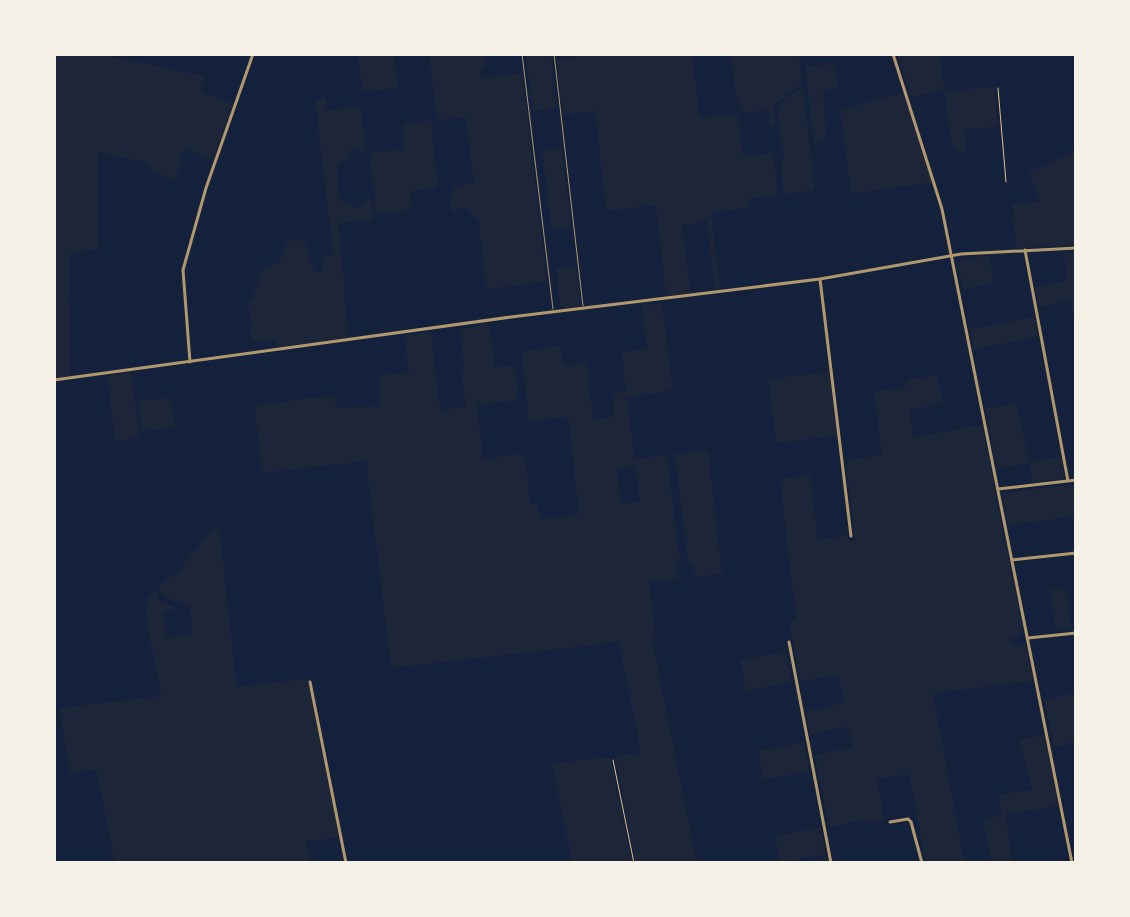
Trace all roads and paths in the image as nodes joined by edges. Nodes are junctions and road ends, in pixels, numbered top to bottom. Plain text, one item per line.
1 (253, 54) edge
2 (522, 54) edge
3 (554, 54) edge
4 (893, 54) edge
5 (998, 88) dead end
6 (1006, 182) dead end
7 (1076, 248) edge
8 (1025, 250) junction
9 (952, 256) junction
10 (820, 279) junction
11 (583, 308) junction
12 (554, 312) junction
13 (190, 362) junction
14 (54, 380) edge
15 (1076, 480) edge
16 (1068, 481) junction
17 (998, 489) junction
18 (851, 536) dead end
19 (1076, 553) edge
20 (1012, 560) junction
21 (1076, 633) edge
22 (1028, 638) junction
23 (789, 642) dead end
24 (310, 682) dead end
25 (613, 760) dead end
26 (890, 822) dead end
27 (346, 863) edge
28 (634, 863) edge
29 (831, 863) edge
30 (922, 863) edge
31 (1072, 863) edge

1 - 13 street
2 - 12 lane
3 - 11 lane
4 - 9 street
5 - 6 path
7 - 8 street
8 - 9 street
8 - 16 street
9 - 10 street
9 - 17 street
10 - 11 street
10 - 18 street
11 - 12 street
12 - 13 street
13 - 14 street
15 - 16 street
16 - 17 street
17 - 20 street
19 - 20 street
20 - 22 street
21 - 22 street
22 - 31 street
23 - 29 street
24 - 27 street
25 - 28 path
26 - 30 street

